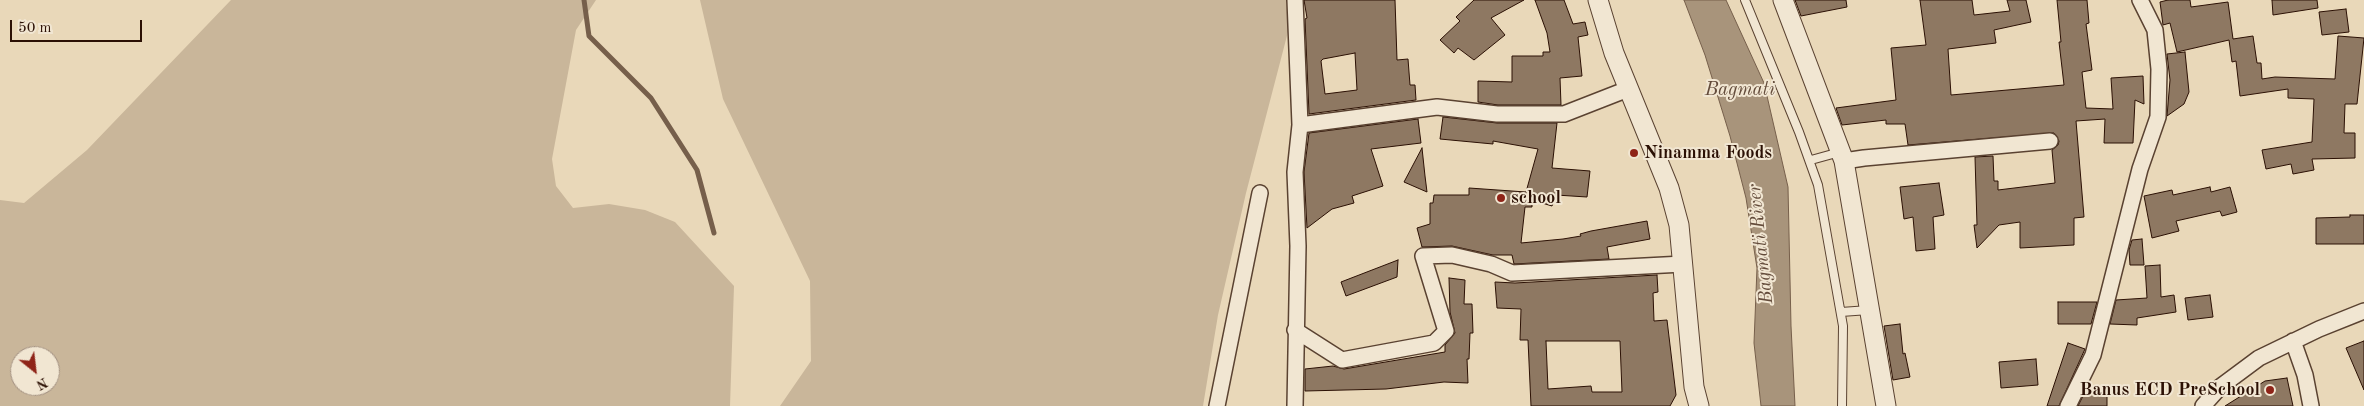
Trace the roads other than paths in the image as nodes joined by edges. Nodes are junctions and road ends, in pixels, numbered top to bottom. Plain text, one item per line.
1 (1295, 0) edge
2 (1598, 0) edge
3 (1745, 0) edge
4 (1783, 0) edge
5 (2140, 0) edge
6 (1628, 89) junction
7 (1300, 125) junction
8 (2050, 141) dead end
9 (1842, 157) junction
10 (1811, 160) junction
11 (1260, 193) dead end
12 (1683, 264) junction
13 (1870, 310) junction
14 (2364, 311) edge
15 (1841, 312) junction
16 (1296, 330) junction
17 (2293, 341) junction
18 (1217, 406) edge
19 (1296, 406) edge
20 (1699, 406) edge
21 (1842, 406) edge
22 (1886, 406) edge
23 (2068, 406) edge
24 (2203, 406) edge
25 (2311, 406) edge

1 - 7 street
2 - 6 street
3 - 10 lane
4 - 9 street
5 - 23 street
6 - 7 street
6 - 12 street
7 - 16 street
8 - 9 street
9 - 10 lane
9 - 13 street
10 - 15 lane
11 - 18 street
12 - 16 street
12 - 20 street
13 - 15 lane
13 - 22 street
14 - 17 street
15 - 21 lane
16 - 19 street
17 - 24 street
17 - 25 street

